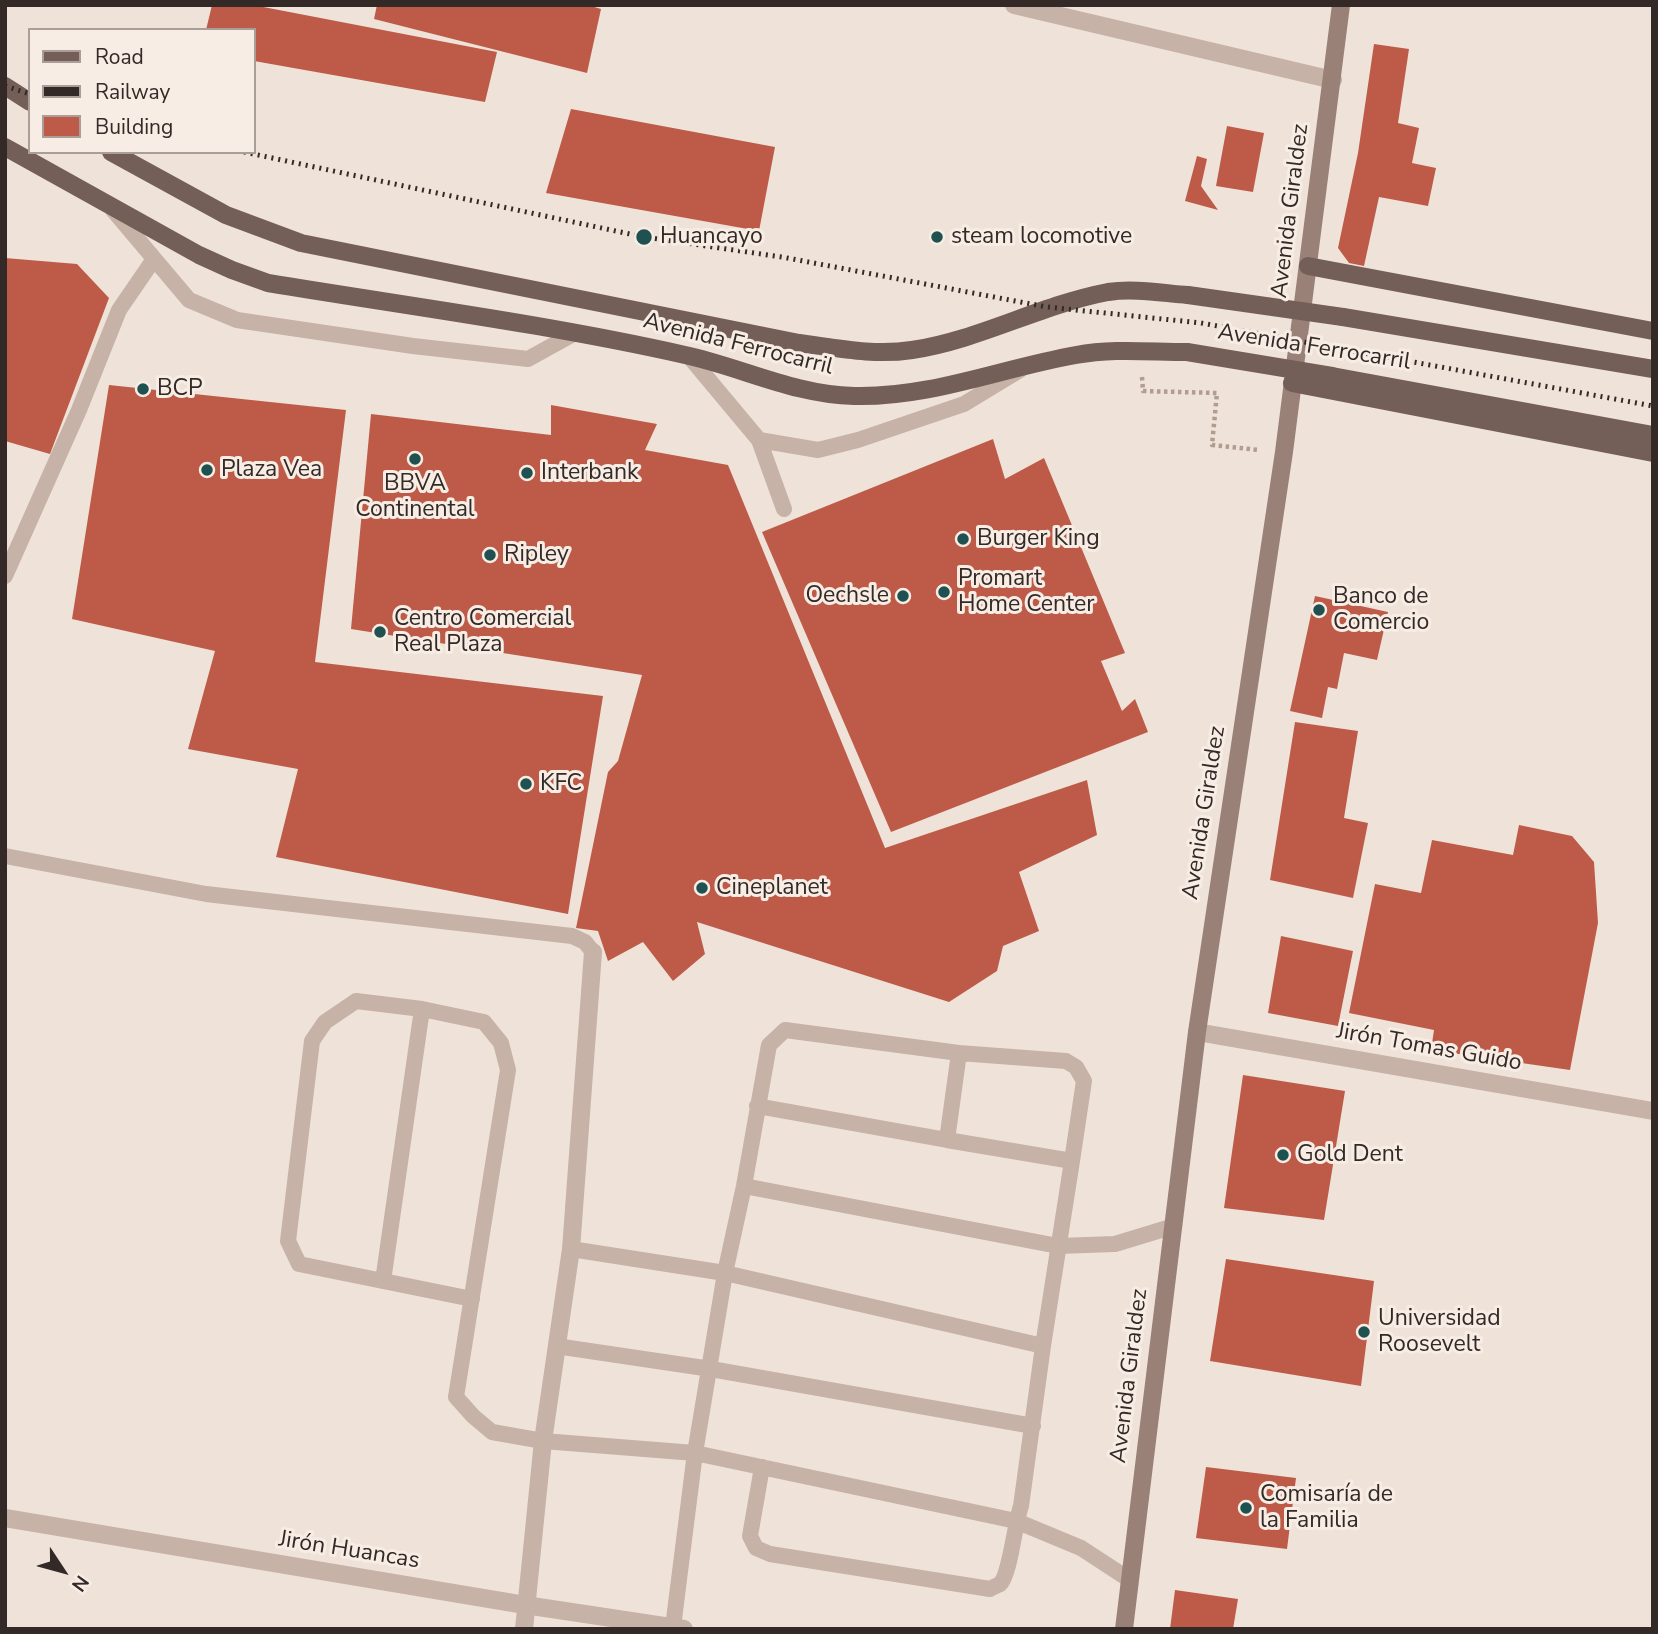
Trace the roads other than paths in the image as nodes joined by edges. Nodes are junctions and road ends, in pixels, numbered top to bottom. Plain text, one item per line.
1 (1014, 5) edge
2 (1341, 5) edge
3 (1333, 80) junction
4 (5, 86) edge
5 (28, 101) edge
6 (5, 147) edge
7 (115, 154) edge
8 (110, 205) junction
9 (154, 259) junction
10 (1308, 266) junction
11 (1653, 331) edge
12 (575, 333) junction
13 (688, 355) junction
14 (1030, 364) junction
15 (1653, 369) edge
16 (1292, 383) junction
17 (1653, 435) edge
18 (759, 440) junction
19 (1653, 453) edge
20 (784, 509) dead end
21 (5, 576) edge
22 (5, 856) edge
23 (593, 952) joint
24 (422, 1009) junction
25 (1197, 1032) junction
26 (959, 1053) junction
27 (757, 1106) junction
28 (1653, 1111) edge
29 (947, 1140) junction
30 (1072, 1161) junction
31 (744, 1186) junction
32 (1174, 1226) junction
33 (1058, 1246) junction
34 (571, 1249) junction
35 (725, 1273) junction
36 (383, 1281) junction
37 (471, 1299) junction
38 (556, 1346) junction
39 (1043, 1346) junction
40 (711, 1368) junction
41 (1033, 1426) junction
42 (543, 1441) junction
43 (695, 1453) junction
44 (762, 1467) junction
45 (5, 1518) edge
46 (1016, 1521) junction
47 (1130, 1580) junction
48 (525, 1605) junction
49 (679, 1628) edge
50 (524, 1629) edge
51 (1124, 1629) edge

1 - 3 street
2 - 3 street, Avenida Giraldez
3 - 10 street, Avenida Giraldez
4 - 5 main road
6 - 8 main road, Avenida Ferrocarril
7 - 15 main road, Avenida Ferrocarril, bridge
8 - 9 lane
8 - 12 main road, Avenida Ferrocarril
9 - 12 lane
9 - 21 lane
10 - 11 main road
10 - 16 street, Avenida Giraldez
12 - 13 main road, Avenida Ferrocarril
13 - 14 main road, Avenida Ferrocarril
13 - 18 lane
14 - 17 main road, Avenida Ferrocarril, bridge
14 - 18 lane
16 - 19 main road
16 - 25 street, Avenida Giraldez
18 - 20 lane
22 - 23 lane
23 - 34 street
24 - 36 lane
24 - 36 lane
24 - 37 lane
25 - 28 street, Jirón Tomas Guido
25 - 32 street, Avenida Giraldez
26 - 27 lane
26 - 29 lane
26 - 30 lane
27 - 29 lane
27 - 31 lane
29 - 30 lane
30 - 33 lane
31 - 33 lane
31 - 35 lane
32 - 33 lane
32 - 47 street, Avenida Giraldez
33 - 39 lane
34 - 35 lane
34 - 38 street
35 - 39 lane
35 - 40 lane
36 - 37 lane
37 - 42 lane
38 - 40 lane
38 - 42 street
39 - 41 lane
40 - 41 lane
40 - 43 lane
41 - 46 lane
42 - 43 lane
42 - 48 street
43 - 44 lane
43 - 49 lane
44 - 46 lane
44 - 46 lane
45 - 48 street, Jirón Huancas
46 - 47 lane
47 - 51 street, Avenida Giraldez
48 - 49 street, Jirón Huancas
48 - 50 street

